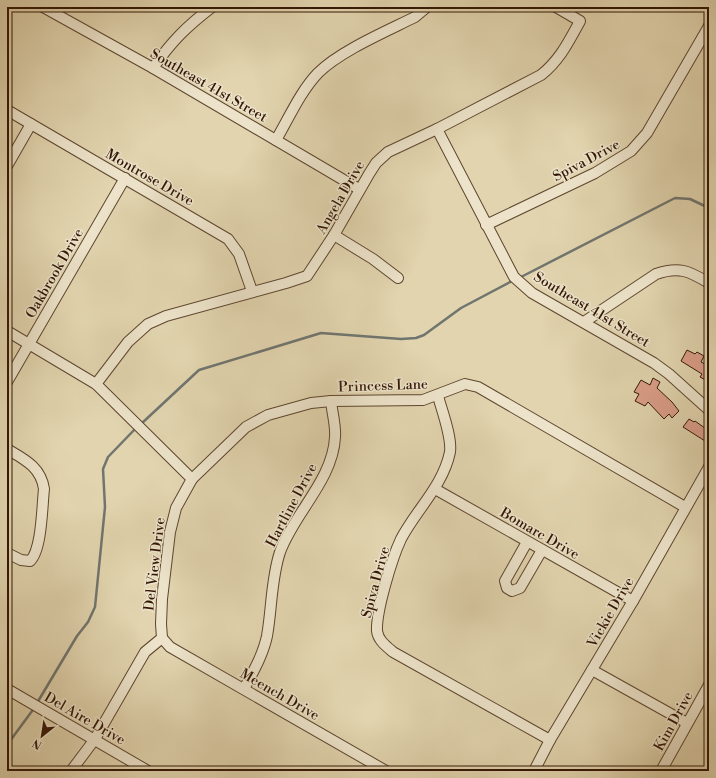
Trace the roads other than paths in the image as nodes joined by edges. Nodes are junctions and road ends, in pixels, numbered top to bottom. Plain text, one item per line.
1 (43, 7) edge
2 (212, 7) edge
3 (427, 7) edge
4 (556, 7) edge
5 (709, 26) edge
6 (153, 68) junction
7 (7, 110) edge
8 (31, 124) junction
9 (437, 129) junction
10 (276, 140) junction
11 (7, 166) edge
12 (125, 178) junction
13 (359, 189) junction
14 (486, 225) junction
15 (334, 235) junction
16 (398, 278) dead end
17 (709, 283) edge
18 (252, 291) junction
19 (584, 322) junction
20 (7, 331) edge
21 (30, 343) junction
22 (7, 382) edge
23 (96, 384) junction
24 (438, 396) junction
25 (331, 401) junction
26 (709, 410) edge
27 (7, 449) edge
28 (709, 467) edge
29 (192, 478) junction
30 (434, 489) junction
31 (685, 507) junction
32 (527, 542) junction
33 (542, 550) junction
34 (7, 553) edge
35 (633, 601) junction
36 (162, 638) junction
37 (592, 670) junction
38 (709, 684) edge
39 (7, 689) edge
40 (244, 689) junction
41 (687, 723) junction
42 (95, 739) junction
43 (550, 740) junction
44 (71, 771) edge
45 (148, 771) edge
46 (386, 771) edge
47 (534, 771) edge
48 (661, 771) edge

1 - 6 street, Southeast 41st Street
2 - 6 street
3 - 10 street
4 - 9 street, Angela Drive
5 - 14 street, Spiva Drive
6 - 10 street, Southeast 41st Street
7 - 8 street, Montrose Drive
8 - 11 street
8 - 12 street, Montrose Drive
9 - 13 street, Angela Drive
9 - 14 street, Southeast 41st Street
10 - 13 street, Southeast 41st Street
12 - 18 street, Montrose Drive
12 - 21 street, Oakbrook Drive
13 - 15 street, Angela Drive
14 - 19 street, Southeast 41st Street
15 - 16 street
15 - 18 street, Angela Drive
17 - 19 street
18 - 23 street, Angela Drive
19 - 26 street, Southeast 41st Street
20 - 21 street
21 - 22 street, Oakbrook Drive
21 - 23 street
23 - 29 street
24 - 25 street, Princess Lane
24 - 30 street, Spiva Drive
24 - 31 street, Princess Lane
25 - 29 street, Princess Lane
25 - 40 street, Hartline Drive
27 - 34 street
28 - 31 street, Vickie Drive
29 - 36 street, Del View Drive
30 - 32 street, Bomarc Drive
30 - 43 street, Spiva Drive
31 - 35 street, Vickie Drive
32 - 33 street, Bomarc Drive
32 - 33 street
33 - 35 street, Bomarc Drive
35 - 37 street, Vickie Drive
36 - 40 street, Meench Drive
36 - 42 street
37 - 41 street
37 - 43 street, Vickie Drive
38 - 41 street, Kim Drive
39 - 42 street, Del Aire Drive
40 - 46 street, Meench Drive
41 - 48 street, Kim Drive
42 - 44 street
42 - 45 street, Del Aire Drive
43 - 47 street, Vickie Drive

